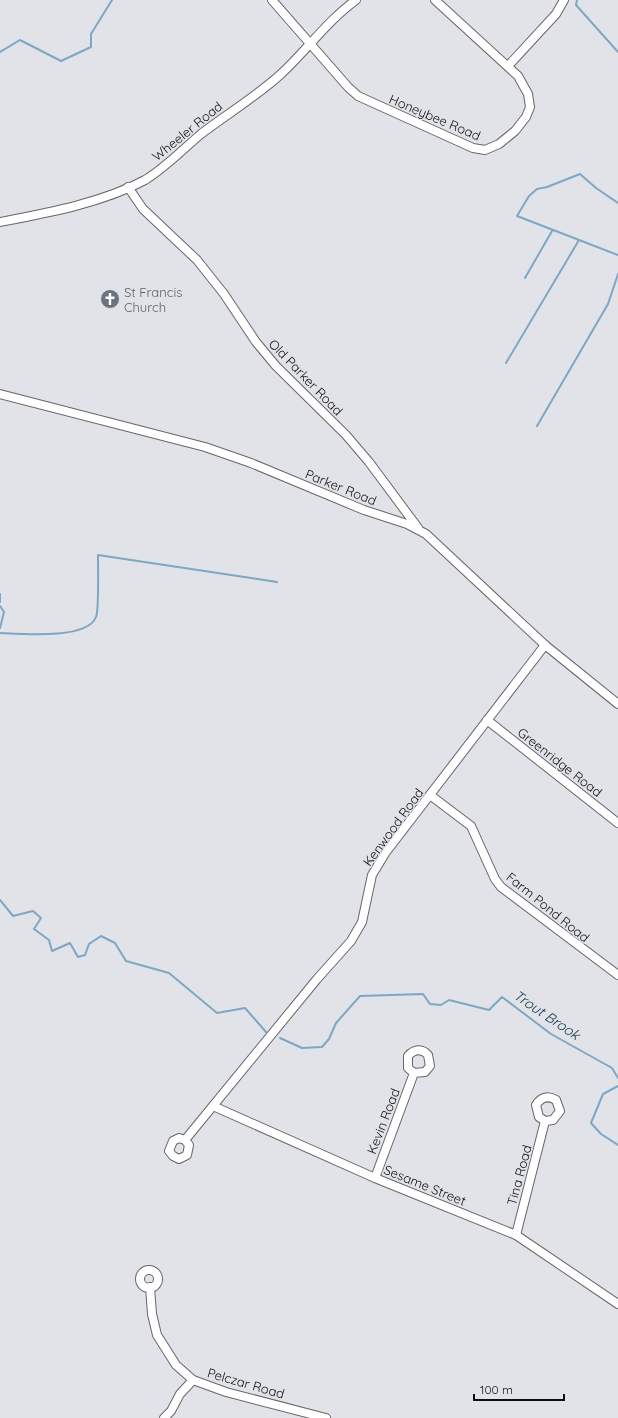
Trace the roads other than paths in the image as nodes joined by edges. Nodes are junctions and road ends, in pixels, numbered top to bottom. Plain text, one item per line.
1 (272, 0) edge
2 (356, 0) edge
3 (435, 0) edge
4 (564, 0) edge
5 (311, 44) junction
6 (508, 66) junction
7 (128, 187) junction
8 (0, 222) edge
9 (0, 394) edge
10 (420, 531) junction
11 (545, 645) junction
12 (618, 704) edge
13 (487, 720) junction
14 (430, 795) junction
15 (618, 824) edge
16 (618, 975) edge
17 (414, 1073) dead end
18 (213, 1106) junction
19 (545, 1121) dead end
20 (185, 1140) dead end
21 (375, 1178) junction
22 (516, 1235) junction
23 (150, 1287) dead end
24 (618, 1304) edge
25 (193, 1380) junction
26 (164, 1418) edge
27 (326, 1418) edge

1 - 5 street
2 - 5 street, Wheeler Road
3 - 6 street, Honeybee Road
4 - 6 street
5 - 6 street, Honeybee Road
5 - 7 street, Wheeler Road
7 - 8 street, Wheeler Road
7 - 10 street, Old Parker Road
9 - 10 street, Parker Road
10 - 11 street, Parker Road
11 - 12 street, Parker Road
11 - 13 street, Kenwood Road
13 - 14 street, Kenwood Road
13 - 15 street, Greenridge Road
14 - 16 street, Farm Pond Road
14 - 18 street, Kenwood Road
17 - 21 street, Kevin Road
18 - 20 street, Kenwood Road
18 - 21 street, Sesame Street
19 - 22 street, Tina Road
21 - 22 street, Sesame Street
22 - 24 street, Sesame Street
23 - 25 street, Pelczar Road
25 - 26 street
25 - 27 street, Pelczar Road

